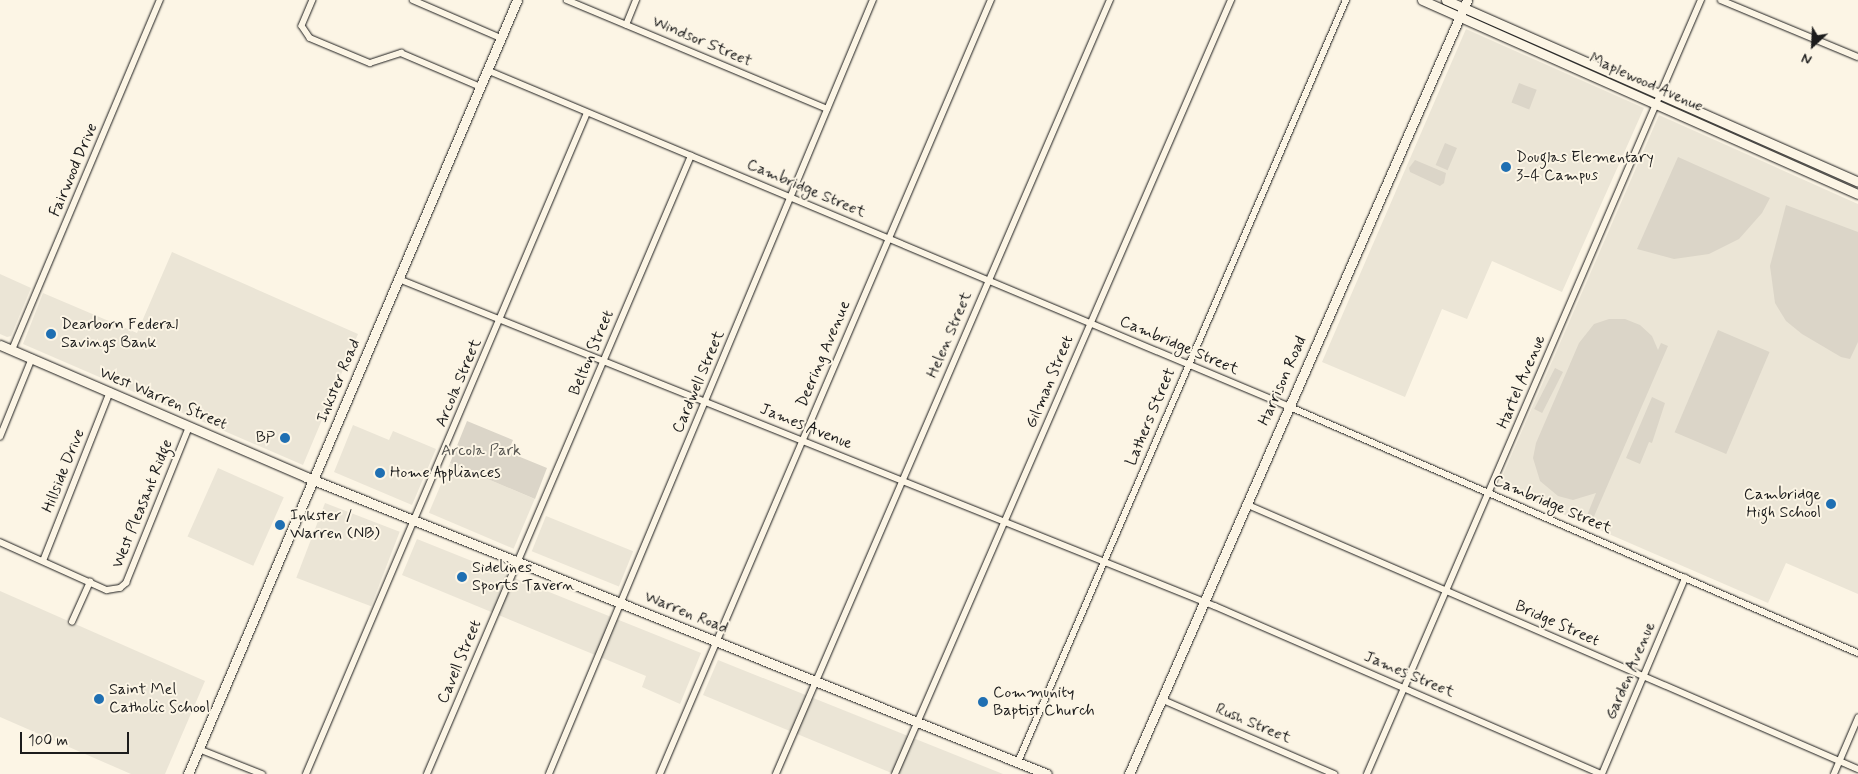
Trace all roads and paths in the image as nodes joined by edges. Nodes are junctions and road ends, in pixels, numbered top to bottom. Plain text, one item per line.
1 (160, 0) edge
2 (313, 0) edge
3 (413, 0) edge
4 (517, 0) edge
5 (567, 0) edge
6 (636, 0) edge
7 (873, 0) edge
8 (991, 0) edge
9 (1110, 0) edge
10 (1231, 0) edge
11 (1346, 0) edge
12 (1422, 0) edge
13 (1446, 0) edge
14 (1702, 0) edge
15 (1721, 0) edge
16 (1462, 8) edge
17 (626, 25) junction
18 (501, 38) junction
19 (1858, 57) edge
20 (487, 70) junction
21 (480, 86) junction
22 (1661, 94) junction
23 (1657, 105) junction
24 (827, 109) junction
25 (587, 113) junction
26 (1724, 123) junction
27 (1720, 133) junction
28 (1786, 150) junction
29 (691, 156) junction
30 (1782, 161) junction
31 (1858, 182) edge
32 (1856, 193) edge
33 (791, 198) junction
34 (888, 238) junction
35 (399, 279) junction
36 (989, 280) junction
37 (501, 319) junction
38 (1091, 323) junction
39 (0, 345) edge
40 (12, 350) junction
41 (32, 358) junction
42 (604, 361) junction
43 (1189, 364) junction
44 (110, 392) junction
45 (706, 402) junction
46 (1288, 406) junction
47 (189, 426) junction
48 (0, 437) edge
49 (802, 441) junction
50 (314, 479) junction
51 (902, 481) junction
52 (1488, 493) junction
53 (1246, 504) junction
54 (416, 520) junction
55 (1005, 522) junction
56 (0, 542) edge
57 (43, 561) junction
58 (1104, 561) junction
59 (518, 562) junction
60 (1685, 578) junction
61 (90, 582) junction
62 (1447, 591) junction
63 (1204, 602) junction
64 (622, 603) junction
65 (72, 622) dead end
66 (716, 641) junction
67 (1858, 653) edge
68 (1643, 676) junction
69 (815, 681) junction
70 (1405, 688) junction
71 (1161, 699) junction
72 (1858, 718) edge
73 (918, 722) junction
74 (199, 749) junction
75 (1840, 761) junction
76 (1018, 762) junction
77 (1858, 769) edge
78 (1036, 772) edge
79 (188, 774) edge
80 (262, 774) edge
81 (306, 774) edge
82 (427, 774) edge
83 (549, 774) edge
84 (660, 774) edge
85 (776, 774) edge
86 (895, 774) edge
87 (1048, 774) edge
88 (1129, 774) edge
89 (1334, 774) edge
90 (1368, 774) edge
91 (1602, 774) edge
92 (1834, 774) edge

1 - 40 street, Fairwood Drive
2 - 21 street
3 - 18 street
4 - 18 main road, Inkster Road
5 - 17 street, Windsor Street
6 - 17 street
7 - 24 street, Cardwell Street
8 - 34 street, Deering Avenue
9 - 36 street, Helen Street
10 - 38 street, Gilman Street
11 - 43 street, Lathers Street
12 - 16 main road, Maplewood Avenue
13 - 16 main road, Maplewood Avenue
14 - 22 street, Hartel Avenue
15 - 19 street
16 - 22 main road, Maplewood Avenue
16 - 23 main road, Maplewood Avenue
16 - 46 main road, Harrison Road
17 - 24 street, Windsor Street
18 - 20 main road, Inkster Road
20 - 21 main road, Inkster Road
20 - 25 street, Cambridge Street
21 - 35 main road, Inkster Road
22 - 23 street, Hartel Avenue
22 - 26 main road, Maplewood Avenue
23 - 27 main road, Maplewood Avenue
23 - 52 street, Hartel Avenue
24 - 33 street, Cardwell Street
25 - 29 street, Cambridge Street
25 - 37 street, Arcola Street
26 - 27 main road
26 - 28 main road, Maplewood Avenue
27 - 30 main road, Maplewood Avenue
28 - 30 main road
28 - 31 main road, Maplewood Avenue
29 - 33 street, Cambridge Street
29 - 42 street, Belton Street
30 - 32 main road, Maplewood Avenue
31 - 32 street
33 - 34 street, Cambridge Street
33 - 45 street, Cardwell Street
34 - 36 street, Cambridge Street
34 - 49 street, Deering Avenue
35 - 37 street, James Avenue
35 - 50 main road, Inkster Road
36 - 38 street, Cambridge Street
36 - 51 street, Helen Street
37 - 42 street, James Avenue
37 - 54 street, Arcola Street
38 - 43 street, Cambridge Street
38 - 55 street, Gilman Street
39 - 40 main road, West Warren Street
40 - 41 main road, West Warren Street
41 - 44 main road, West Warren Street
41 - 48 street
42 - 45 street, James Avenue
42 - 59 street, Belton Street
43 - 46 street, Cambridge Street
43 - 58 street, Lathers Street
44 - 47 main road, West Warren Street
44 - 57 street, Hillside Drive
45 - 49 street, James Avenue
45 - 64 street, Cardwell Street
46 - 52 street, Cambridge Street
46 - 53 main road, Harrison Road
47 - 50 main road, West Warren Street
47 - 61 street, West Pleasant Ridge
49 - 51 street, James Avenue
49 - 66 street, Deering Avenue
50 - 54 main road, Warren Road
50 - 74 main road, Inkster Road
51 - 55 street, James Avenue
51 - 69 street, Helen Street
52 - 60 street, Cambridge Street
52 - 62 street, Hartel Avenue
53 - 62 street, Bridge Street
53 - 63 main road, Harrison Road
54 - 59 main road, Warren Road
54 - 81 street, Arcola Street
55 - 58 street, James Avenue
55 - 73 street, Gilman Street
56 - 57 street, West Pleasant Ridge
57 - 61 street, West Pleasant Ridge
58 - 63 street, James Avenue
58 - 76 street, Lathers Street
59 - 64 main road, Warren Road
59 - 82 street, Cavell Street
60 - 67 street, Cambridge Street
60 - 68 street, Garden Avenue
61 - 65 street
62 - 68 street, Bridge Street
62 - 70 street, Hartel Avenue
63 - 70 street, James Street
63 - 71 main road, Harrison Road
64 - 66 main road, Warren Road
64 - 83 street, Cardwell Street
66 - 69 main road, Warren Road
66 - 84 street, Deering Avenue
68 - 75 street, Bridge Street
68 - 91 street, Garden Avenue
69 - 73 main road, Warren Road
69 - 85 street, Helen Street
70 - 90 street, Hartel Avenue
70 - 91 street, James Street
71 - 88 main road, Harrison Road
71 - 89 street, Rush Street
72 - 75 street
73 - 76 main road, Warren Road
73 - 86 street, Gilman Street
74 - 79 main road, Inkster Road
74 - 80 street
75 - 77 street, Bridge Street
75 - 92 street
76 - 78 main road, Warren Road
78 - 87 main road, Warren Road

